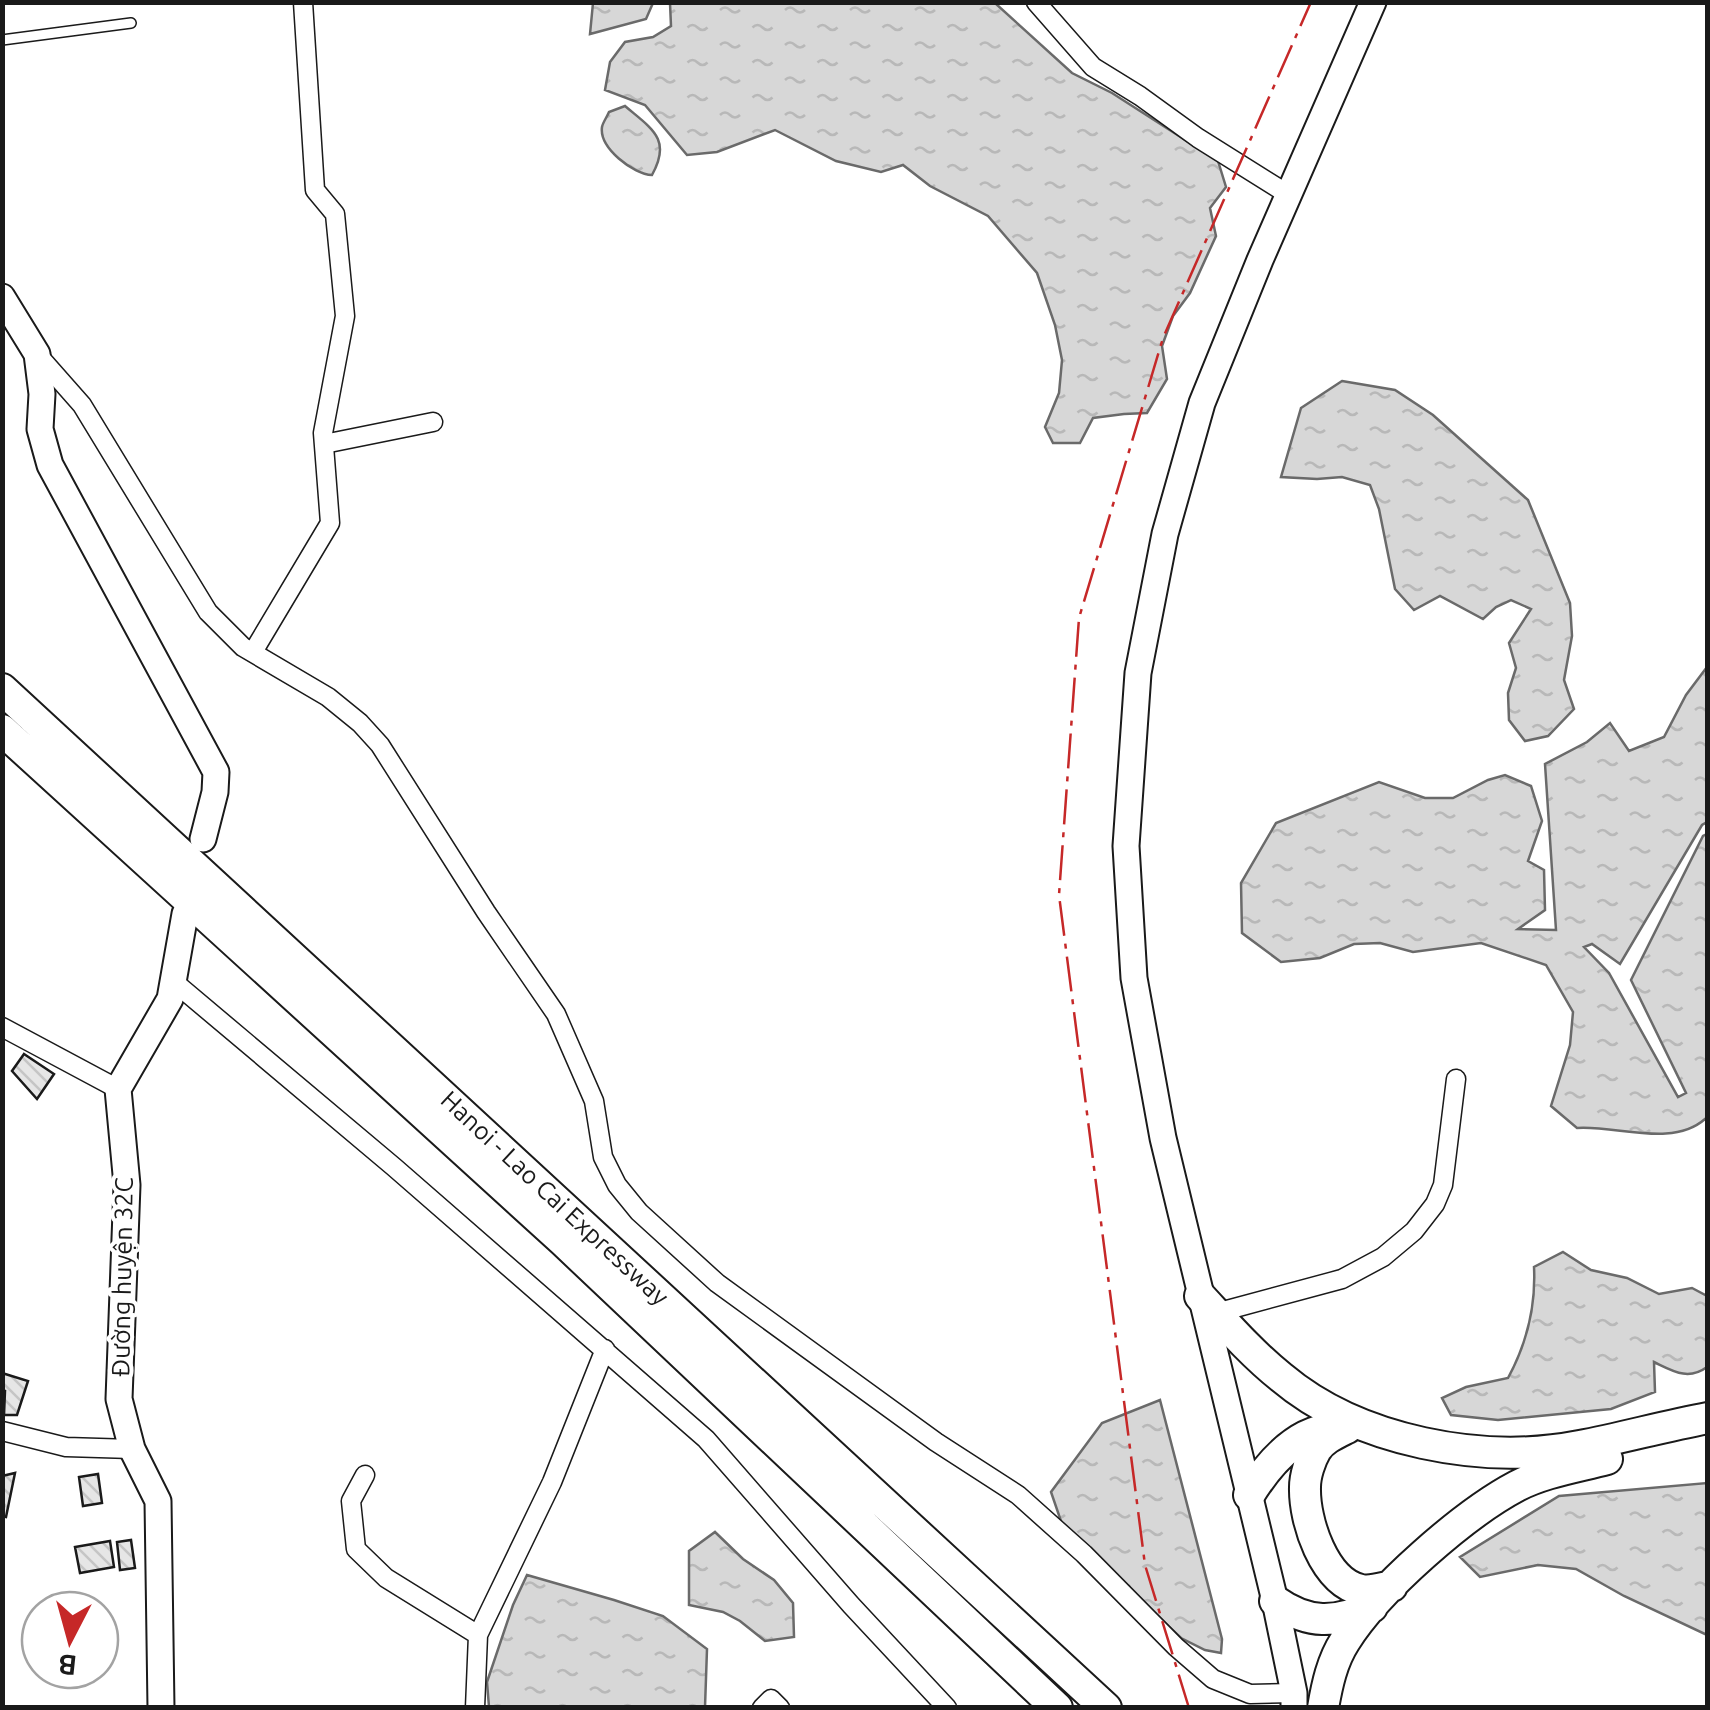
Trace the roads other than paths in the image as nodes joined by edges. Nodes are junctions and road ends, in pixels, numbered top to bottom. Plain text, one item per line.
1 (303, 2) edge
2 (1036, 2) edge
3 (1374, 2) edge
4 (131, 23) dead end
5 (2, 40) edge
6 (1288, 195) junction
7 (2, 298) edge
8 (37, 354) junction
9 (434, 422) dead end
10 (324, 444) junction
11 (253, 652) junction
12 (2, 688) edge
13 (2, 730) edge
14 (202, 839) dead end
15 (184, 914) dead end
16 (173, 981) junction
17 (2, 1028) edge
18 (1456, 1078) dead end
19 (118, 1090) junction
20 (1208, 1304) junction
21 (605, 1349) junction
22 (1708, 1418) edge
23 (1360, 1430) junction
24 (2, 1431) edge
25 (1708, 1439) edge
26 (132, 1449) junction
27 (365, 1475) dead end
28 (1249, 1495) junction
29 (1382, 1596) junction
30 (1275, 1600) junction
31 (478, 1635) junction
32 (1298, 1702) edge
33 (162, 1708) edge
34 (475, 1708) edge
35 (762, 1708) edge
36 (780, 1708) edge
37 (947, 1708) edge
38 (1056, 1708) edge
39 (1106, 1708) edge
40 (1323, 1708) edge

1 - 10 street
2 - 6 street
3 - 6 main road
4 - 5 lane
6 - 20 main road
7 - 8 main road
8 - 11 street
8 - 14 main road
9 - 10 street
10 - 11 street
11 - 32 street
12 - 39 highway, Hanoi - Lao Cai Expressway
13 - 38 highway, Hanoi - Lao Cai Expressway
15 - 16 main road
16 - 19 main road
16 - 21 street
17 - 19 street
18 - 20 street
19 - 26 main road, Đường huyện 32C
20 - 23 highway
20 - 28 main road
21 - 31 street
21 - 37 street
22 - 23 highway
23 - 28 highway
23 - 29 highway
24 - 26 street
25 - 29 highway
26 - 33 main road, Đường huyện 32C
27 - 31 street
28 - 30 main road
29 - 30 highway
29 - 40 highway
30 - 32 main road
31 - 34 street
35 - 36 street

